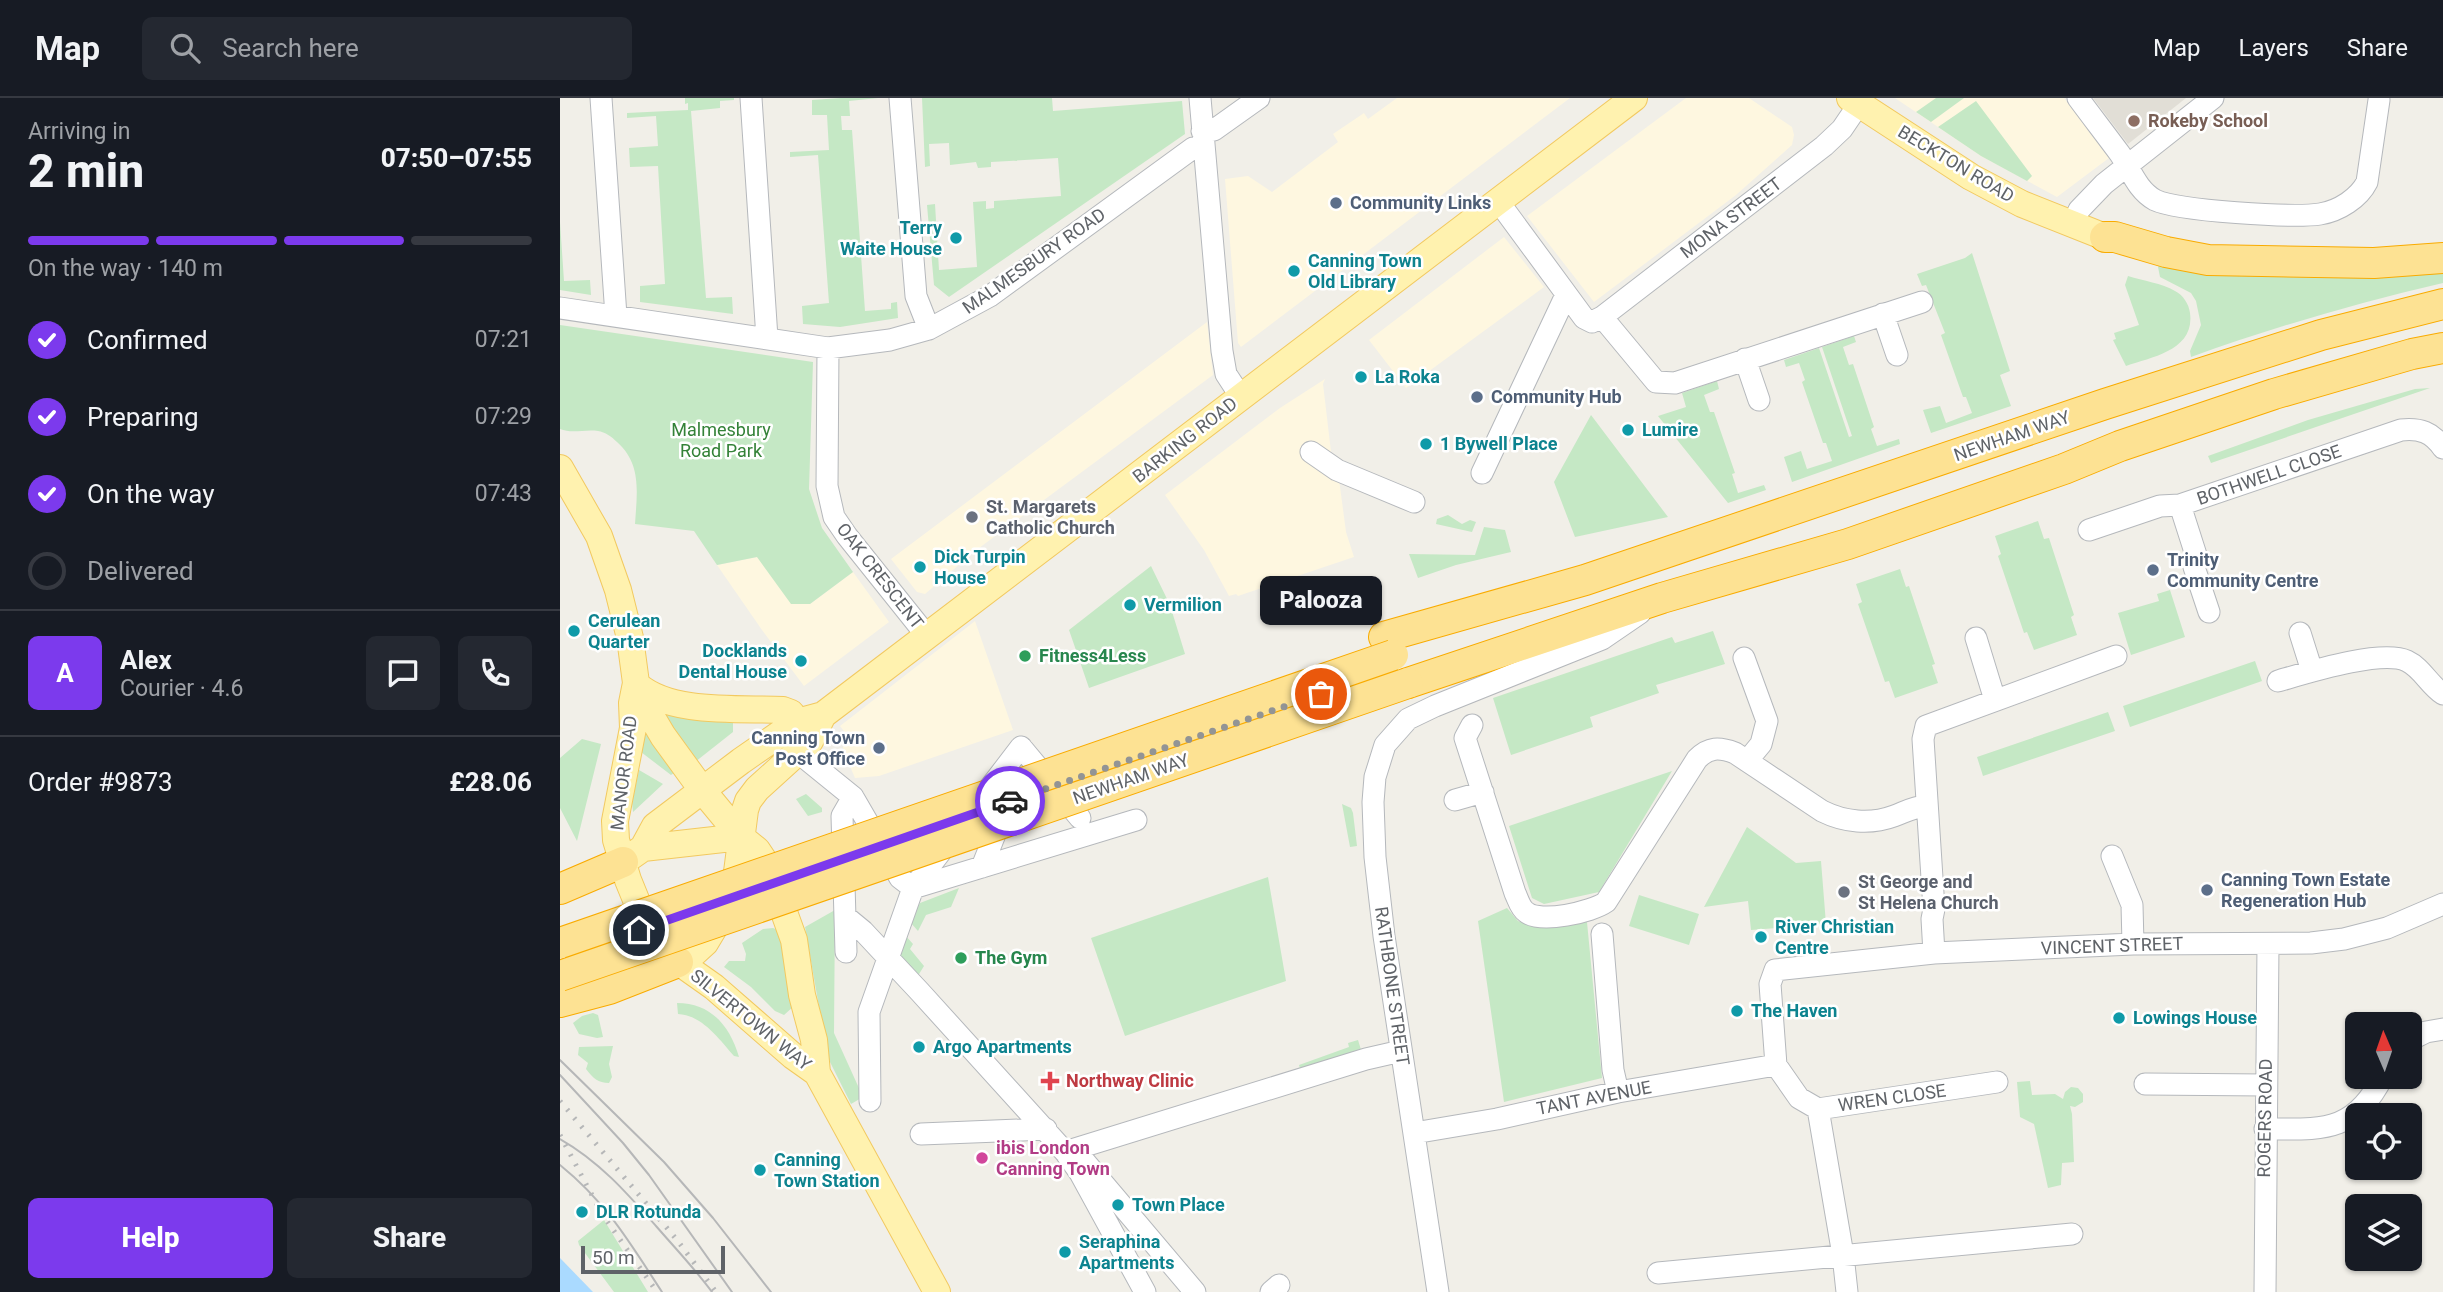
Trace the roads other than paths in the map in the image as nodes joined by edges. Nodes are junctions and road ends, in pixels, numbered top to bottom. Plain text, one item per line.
1 (601, 98) edge
2 (751, 98) edge
3 (900, 98) edge
4 (1200, 98) edge
5 (1259, 98) edge
6 (1634, 98) edge
7 (2078, 98) edge
8 (2213, 98) edge
9 (2379, 100) dead end
10 (1855, 101) edge
11 (1203, 139) junction
12 (2126, 166) junction
13 (1497, 201) junction
14 (2072, 226) junction
15 (2105, 237) joint
16 (2443, 258) edge
17 (1566, 295) junction
18 (1922, 302) dead end
19 (2443, 304) edge
20 (560, 308) edge
21 (1883, 314) junction
22 (616, 316) junction
23 (1597, 319) junction
24 (929, 329) junction
25 (767, 338) junction
26 (828, 348) junction
27 (2443, 348) edge
28 (2412, 354) junction
29 (1897, 355) dead end
30 (1745, 359) junction
31 (2443, 364) edge
32 (1241, 397) junction
33 (1759, 400) dead end
34 (2443, 448) edge
35 (1311, 452) dead end
36 (1482, 473) dead end
37 (561, 486) edge
38 (1415, 502) dead end
39 (2180, 505) junction
40 (2089, 530) dead end
41 (1662, 598) junction
42 (2209, 612) dead end
43 (2300, 633) dead end
44 (927, 636) junction
45 (1976, 638) dead end
46 (2116, 656) dead end
47 (1744, 658) dead end
48 (1396, 660) junction
49 (2312, 671) junction
50 (2278, 681) dead end
51 (640, 687) junction
52 (2443, 694) edge
53 (1995, 699) junction
54 (1435, 706) joint
55 (823, 715) junction
56 (797, 722) junction
57 (1468, 732) dead end
58 (1021, 747) junction
59 (805, 758) dead end
60 (1002, 761) junction
61 (1747, 761) junction
62 (1013, 789) junction
63 (703, 791) junction
64 (1483, 792) junction
65 (863, 794) junction
66 (1455, 800) dead end
67 (1926, 806) junction
68 (1080, 818) dead end
69 (1136, 820) dead end
70 (741, 837) junction
71 (633, 855) junction
72 (2112, 856) dead end
73 (982, 867) junction
74 (913, 888) junction
75 (560, 889) edge
76 (2443, 904) edge
77 (846, 917) junction
78 (560, 923) edge
79 (1601, 934) dead end
80 (560, 943) edge
81 (2133, 944) junction
82 (2268, 944) junction
83 (846, 952) dead end
84 (1934, 953) junction
85 (560, 957) edge
86 (888, 959) junction
87 (678, 962) junction
88 (560, 976) edge
89 (560, 1002) edge
90 (2443, 1029) edge
91 (2422, 1034) edge
92 (1401, 1051) junction
93 (1776, 1065) junction
94 (817, 1073) junction
95 (1997, 1082) dead end
96 (2145, 1084) dead end
97 (2265, 1085) junction
98 (2375, 1089) edge
99 (1618, 1093) junction
100 (870, 1101) dead end
101 (1818, 1109) junction
102 (1046, 1129) junction
103 (2264, 1129) junction
104 (1414, 1133) junction
105 (921, 1134) dead end
106 (1070, 1150) junction
107 (2072, 1234) dead end
108 (1843, 1255) junction
109 (1658, 1273) dead end
110 (937, 1292) edge
111 (1145, 1292) edge
112 (1195, 1292) edge
113 (1438, 1292) edge
114 (1847, 1292) edge
115 (2264, 1292) edge

1 - 22 street
2 - 25 street
3 - 24 street
4 - 11 street
5 - 11 street, MALMESBURY ROAD
6 - 13 main road, BARKING ROAD
7 - 12 street
8 - 12 street
9 - 12 street
10 - 14 main road, BECKTON ROAD
10 - 23 street, MONA STREET
11 - 24 street, MALMESBURY ROAD
11 - 32 street
12 - 14 street
13 - 17 street
13 - 32 main road, BARKING ROAD
14 - 15 main road, BECKTON ROAD
15 - 16 highway
17 - 23 street
17 - 36 street
18 - 21 street
19 - 48 highway, NEWHAM WAY
20 - 22 street, MALMESBURY ROAD
21 - 29 street
21 - 30 street
22 - 25 street, MALMESBURY ROAD
23 - 30 street
24 - 26 street, MALMESBURY ROAD
25 - 26 street, MALMESBURY ROAD
26 - 44 street, OAK CRESCENT
27 - 28 highway, NEWHAM WAY
28 - 31 street
28 - 41 highway, NEWHAM WAY
30 - 33 street
32 - 44 main road, BARKING ROAD
34 - 39 street, BOTHWELL CLOSE
35 - 38 street
37 - 51 main road, MANOR ROAD
39 - 40 street, BOTHWELL CLOSE
39 - 42 street
41 - 48 highway, NEWHAM WAY
41 - 54 street, NEWHAM WAY
43 - 49 street
44 - 55 main road, BARKING ROAD
45 - 53 street
46 - 53 street
47 - 61 street
48 - 78 highway, NEWHAM WAY
48 - 80 highway, NEWHAM WAY, bridge
48 - 85 highway, NEWHAM WAY
48 - 88 highway, NEWHAM WAY, bridge
49 - 50 street
49 - 52 street
51 - 56 main road, MANOR ROAD
51 - 63 main road, MANOR ROAD
51 - 71 main road, MANOR ROAD
53 - 67 street
54 - 92 street, RATHBONE STREET
55 - 56 main road
55 - 70 main road, BARKING ROAD
56 - 63 main road
57 - 64 street
58 - 60 street
58 - 62 street
58 - 68 street
59 - 65 street
60 - 62 street
60 - 74 street
61 - 64 street
61 - 67 street
62 - 73 street
63 - 70 main road, MANOR ROAD
63 - 71 main road
64 - 66 street
65 - 74 street
65 - 77 street
67 - 84 street
69 - 73 street
70 - 71 main road
70 - 87 main road, BARKING ROAD
70 - 94 main road, SILVERTOWN WAY
71 - 75 highway
71 - 87 main road, SILVERTOWN WAY
72 - 81 street
73 - 74 street
74 - 86 street
76 - 82 street, VINCENT STREET
77 - 83 street
77 - 86 street
79 - 99 street
81 - 82 street, VINCENT STREET
81 - 84 street, VINCENT STREET
82 - 97 street, ROGERS ROAD
84 - 93 street, VINCENT STREET
86 - 100 street
86 - 102 street
87 - 89 highway
87 - 94 main road, SILVERTOWN WAY
90 - 91 street
92 - 104 street, RATHBONE STREET
92 - 106 street
93 - 99 street, TANT AVENUE
93 - 101 street, WREN CLOSE
94 - 110 main road, SILVERTOWN WAY
95 - 101 street, WREN CLOSE
96 - 97 street
97 - 103 street, ROGERS ROAD
98 - 103 street
99 - 104 street, TANT AVENUE
101 - 108 street
102 - 105 street
102 - 106 street
103 - 115 street, ROGERS ROAD
104 - 113 street, RATHBONE STREET
106 - 111 street
106 - 112 street
107 - 108 street
108 - 109 street
108 - 114 street

